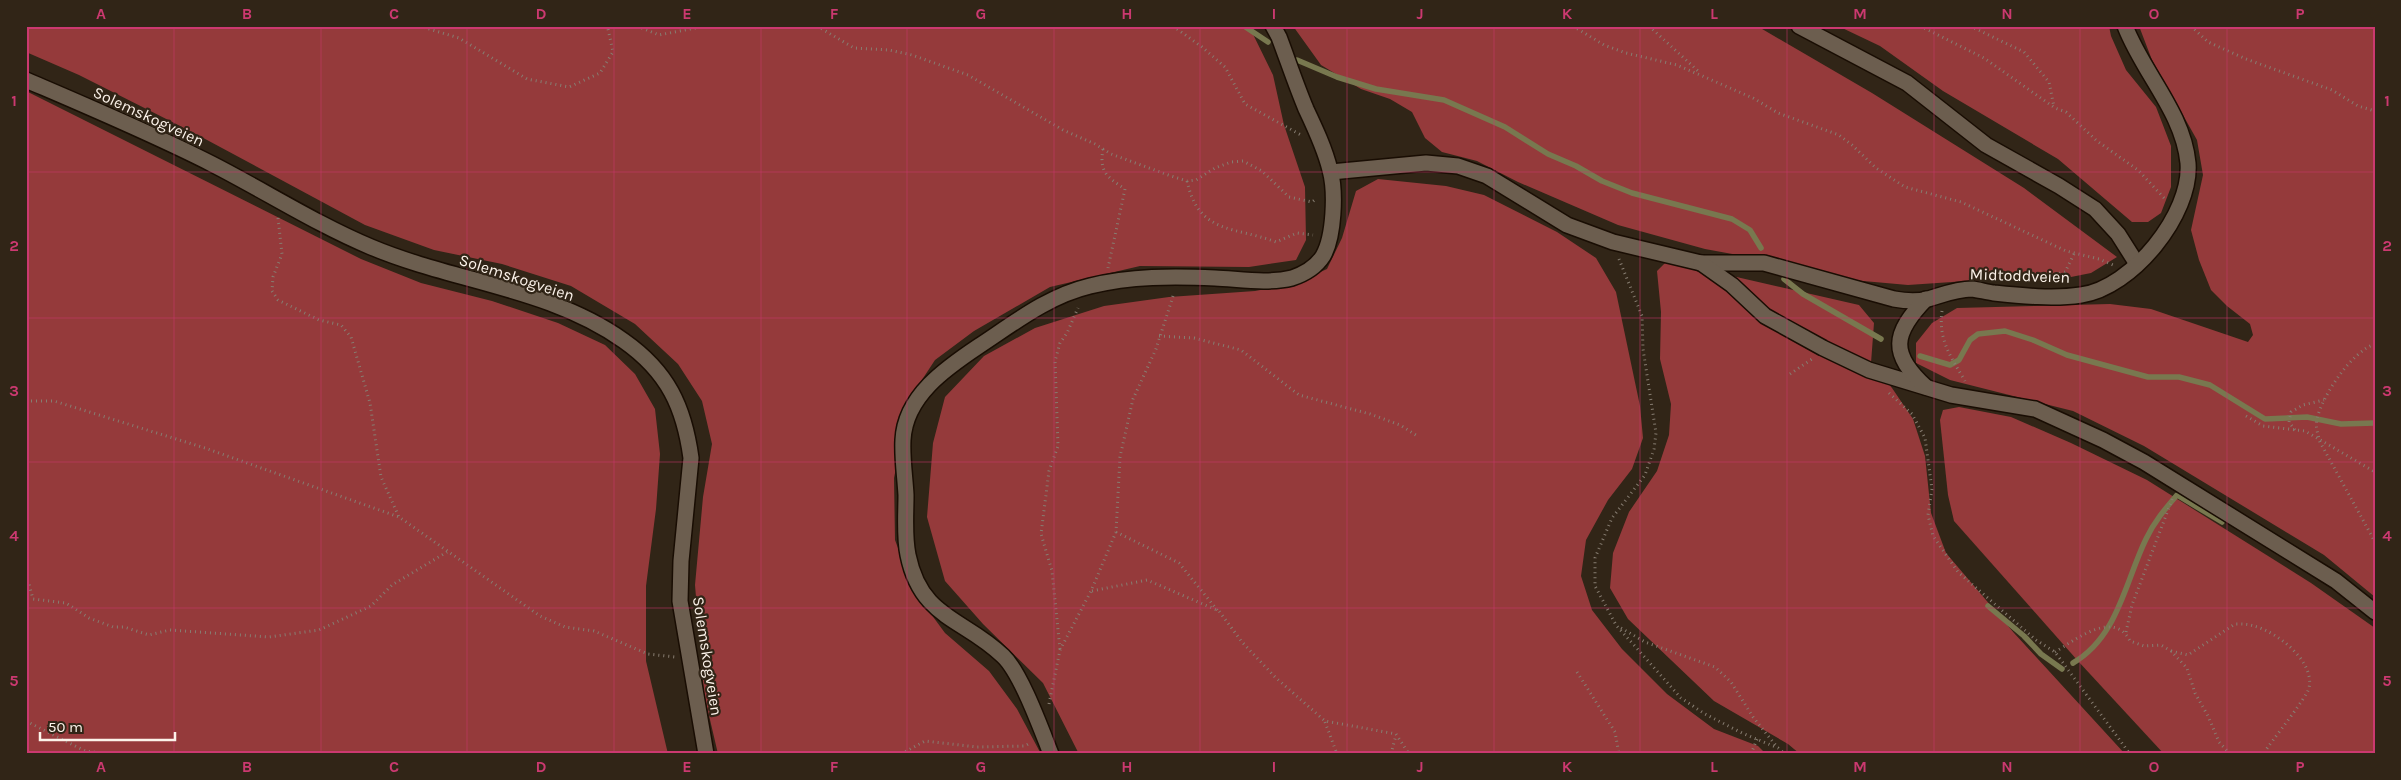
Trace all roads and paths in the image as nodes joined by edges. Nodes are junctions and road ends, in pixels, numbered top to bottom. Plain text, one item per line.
1 (419, 26) edge
2 (605, 26) edge
3 (637, 26) edge
4 (706, 26) edge
5 (817, 26) edge
6 (1173, 26) edge
7 (1273, 26) edge
8 (1573, 26) edge
9 (1649, 26) edge
10 (1799, 26) edge
11 (1920, 26) edge
12 (1970, 26) edge
13 (2125, 26) edge
14 (2191, 26) edge
15 (1700, 73) junction
16 (26, 80) edge
17 (2054, 108) junction
18 (2375, 111) edge
19 (1322, 147) junction
20 (1103, 149) junction
21 (1331, 172) junction
22 (1187, 181) junction
23 (1332, 187) junction
24 (274, 197) junction
25 (2177, 211) junction
26 (1330, 237) junction
27 (1613, 242) junction
28 (2074, 254) junction
29 (1701, 263) junction
30 (2132, 268) junction
31 (1180, 276) junction
32 (1097, 284) junction
33 (1945, 293) junction
34 (2025, 295) junction
35 (1926, 299) junction
36 (1159, 336) junction
37 (2375, 344) edge
38 (1823, 348) junction
39 (1790, 374) dead end
40 (1927, 388) junction
41 (1886, 391) dead end
42 (1975, 399) junction
43 (2324, 400) junction
44 (26, 401) edge
45 (2246, 416) dead end
46 (2296, 430) junction
47 (1419, 437) dead end
48 (2320, 442) junction
49 (2375, 472) edge
50 (2179, 483) junction
51 (399, 517) junction
52 (1116, 532) junction
53 (2375, 542) edge
54 (446, 552) junction
55 (26, 581) edge
56 (1091, 591) junction
57 (1219, 611) junction
58 (2375, 612) edge
59 (1616, 625) junction
60 (2126, 632) junction
61 (1060, 650) junction
62 (2171, 651) junction
63 (2055, 652) junction
64 (688, 658) junction
65 (1577, 672) dead end
66 (1049, 706) dead end
67 (26, 721) edge
68 (1324, 721) junction
69 (1043, 734) junction
70 (1396, 734) junction
71 (1757, 739) junction
72 (1778, 748) junction
73 (110, 754) edge
74 (706, 754) edge
75 (900, 754) edge
76 (1051, 754) edge
77 (1337, 754) edge
78 (1391, 754) edge
79 (1409, 754) edge
80 (1619, 754) edge
81 (1751, 754) edge
82 (1784, 754) edge
83 (2130, 754) edge
84 (2230, 754) edge
85 (2263, 754) edge

1 - 2 path
3 - 4 path
5 - 20 path
6 - 19 path
7 - 19 street
8 - 15 path
9 - 15 path
10 - 30 street
11 - 17 path
12 - 17 path
13 - 25 street, Midtoddveien
14 - 18 path
15 - 28 path
16 - 24 street, Solemskogveien
17 - 25 path
19 - 21 street
20 - 22 path
20 - 32 path
21 - 23 street
21 - 27 street
22 - 23 path
22 - 26 path
23 - 26 street
24 - 51 path
24 - 64 street, Solemskogveien
25 - 30 street, Midtoddveien
26 - 31 street
27 - 29 street
27 - 59 path
28 - 30 path
28 - 34 path
29 - 35 street
29 - 38 street
30 - 34 street, Midtoddveien
31 - 32 street
31 - 36 path
32 - 61 path
32 - 69 street
33 - 34 street, Midtoddveien
33 - 35 street, Midtoddveien
33 - 42 path
35 - 40 street
36 - 47 path
36 - 52 path
37 - 43 path
38 - 39 path
38 - 40 street
40 - 42 street
41 - 63 path
42 - 50 street
43 - 46 path
43 - 48 path
44 - 51 path
45 - 46 path
46 - 48 path
48 - 49 path
48 - 53 path
50 - 58 street
50 - 60 path
51 - 54 path
52 - 56 path
52 - 57 path
54 - 55 path
54 - 64 path
56 - 57 path
56 - 61 path
57 - 68 path
59 - 71 path
59 - 72 path
60 - 62 path
60 - 63 path
61 - 66 path
62 - 84 path
62 - 85 path
63 - 83 path
64 - 74 street, Solemskogveien
65 - 80 path
67 - 73 path
68 - 70 path
68 - 77 path
69 - 75 path
69 - 76 street
70 - 78 path
70 - 79 path
71 - 72 path
71 - 81 path
72 - 82 path

